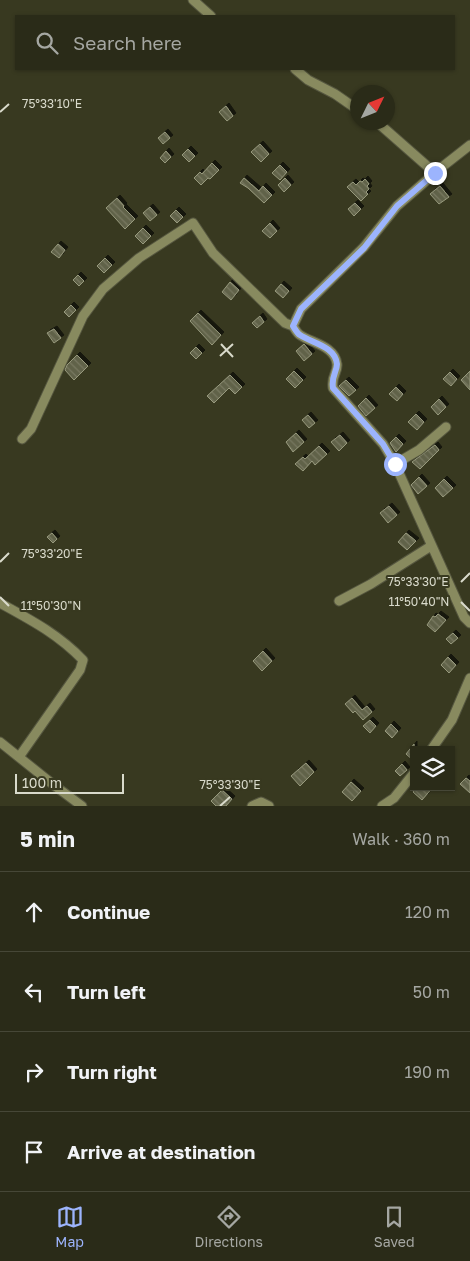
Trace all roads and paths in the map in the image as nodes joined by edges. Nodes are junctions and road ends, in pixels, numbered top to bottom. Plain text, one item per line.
1 (193, 0) edge
2 (210, 15) edge
3 (296, 70) edge
4 (350, 104) edge
5 (386, 130) edge
6 (470, 145) edge
7 (435, 173) junction
8 (293, 326) junction
9 (446, 427) dead end
10 (22, 439) dead end
11 (395, 464) junction
12 (431, 546) junction
13 (339, 601) dead end
14 (0, 603) edge
15 (470, 623) edge
16 (470, 678) edge
17 (0, 742) edge
18 (434, 746) edge
19 (19, 757) junction
20 (410, 778) edge
21 (82, 806) edge
22 (252, 806) edge
23 (269, 806) edge
24 (382, 806) edge

1 - 2 street
3 - 4 street
5 - 7 street
6 - 7 street
7 - 8 street
8 - 10 street
8 - 11 street
9 - 11 street
11 - 12 street
12 - 13 street
12 - 15 street
14 - 19 street
16 - 18 street
17 - 19 street
19 - 21 street
20 - 24 street
22 - 23 street

